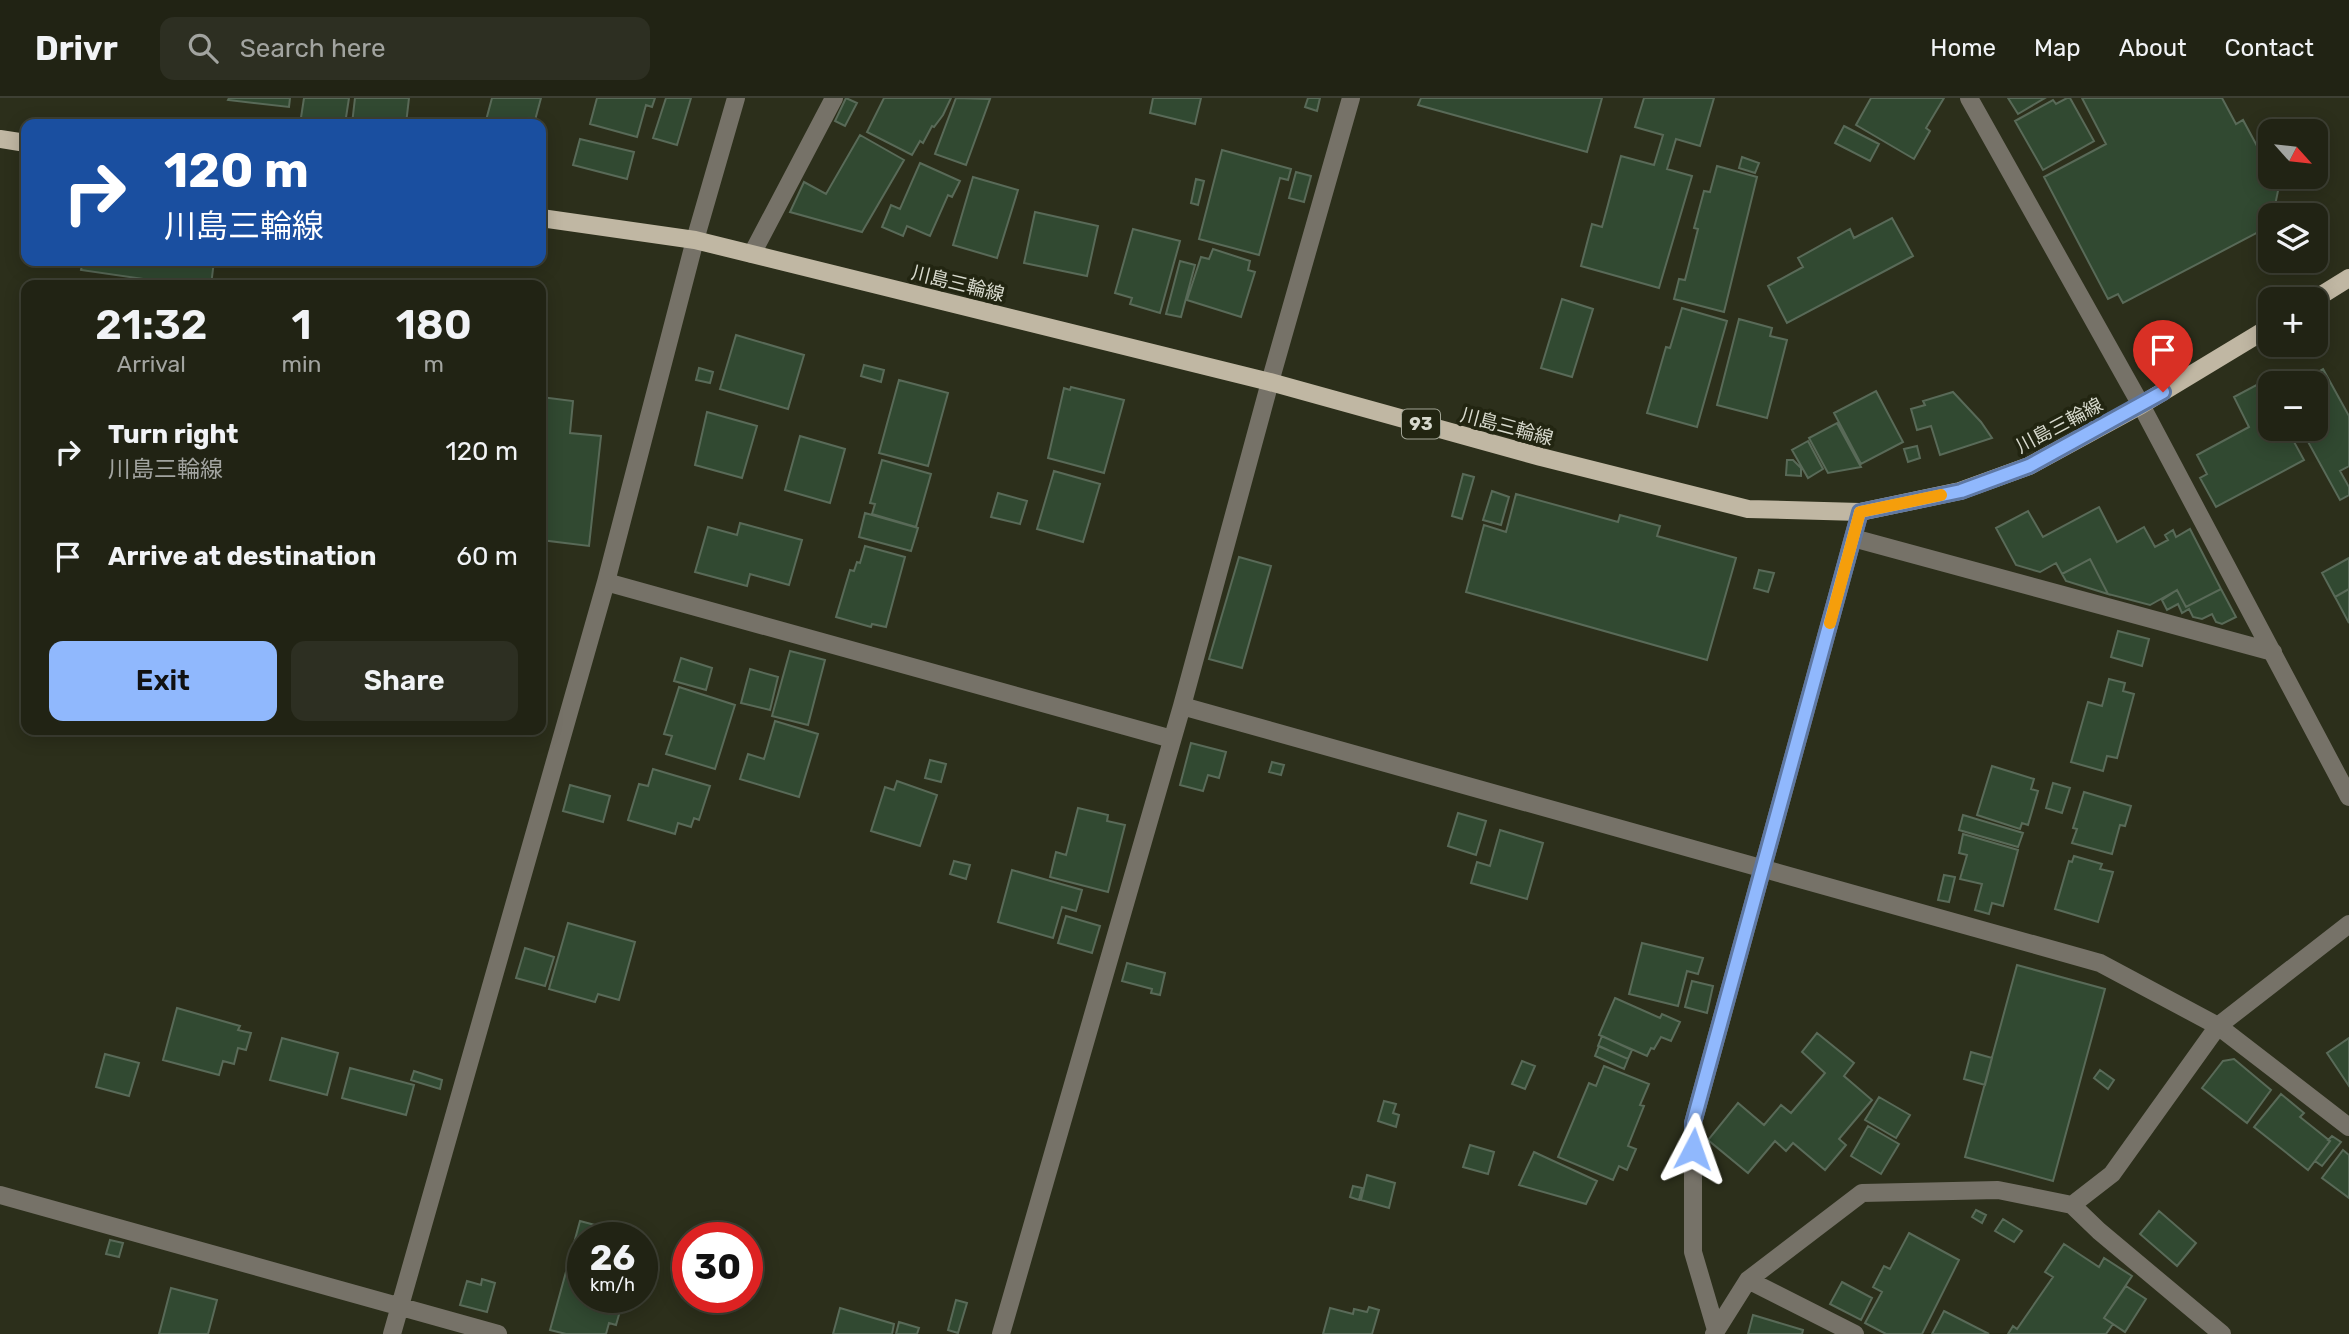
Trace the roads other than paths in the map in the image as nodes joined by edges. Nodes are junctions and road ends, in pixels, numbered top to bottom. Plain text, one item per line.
1 (736, 98) edge
2 (834, 98) edge
3 (1351, 98) edge
4 (1969, 98) edge
5 (0, 139) edge
6 (21, 142) edge
7 (546, 219) edge
8 (695, 240) junction
9 (752, 254) junction
10 (2349, 278) edge
11 (2328, 291) edge
12 (2258, 334) edge
13 (1270, 382) junction
14 (2141, 405) junction
15 (1860, 512) junction
16 (1853, 538) junction
17 (606, 582) junction
18 (2273, 652) junction
19 (1182, 706) junction
20 (1172, 738) junction
21 (2349, 797) edge
22 (1763, 869) junction
23 (2349, 924) edge
24 (2218, 1026) junction
25 (2349, 1127) edge
26 (0, 1195) edge
27 (2072, 1205) junction
28 (1748, 1280) junction
29 (400, 1306) junction
30 (1715, 1332) edge
31 (392, 1334) edge
32 (498, 1334) edge
33 (1001, 1334) edge
34 (1855, 1334) edge
35 (2222, 1334) edge

1 - 8 street
2 - 9 street
3 - 13 street
4 - 14 street
5 - 6 main road
7 - 8 main road, 川島三輪線 / 93
8 - 9 main road, 川島三輪線 / 93
8 - 17 street
9 - 13 main road, 川島三輪線 / 93
10 - 11 main road
12 - 14 main road, 川島三輪線 / 93
13 - 15 main road, 川島三輪線 / 93
13 - 19 street
14 - 15 main road, 川島三輪線 / 93
14 - 18 street
15 - 16 street
16 - 18 street
16 - 22 street
17 - 20 street
17 - 29 street
18 - 21 street
19 - 20 street
19 - 22 street
20 - 33 street
22 - 24 street
22 - 30 street
23 - 24 street
24 - 25 street
24 - 27 street
26 - 29 street
27 - 28 street
27 - 35 street
28 - 30 street
28 - 34 street
29 - 31 street
29 - 32 street

